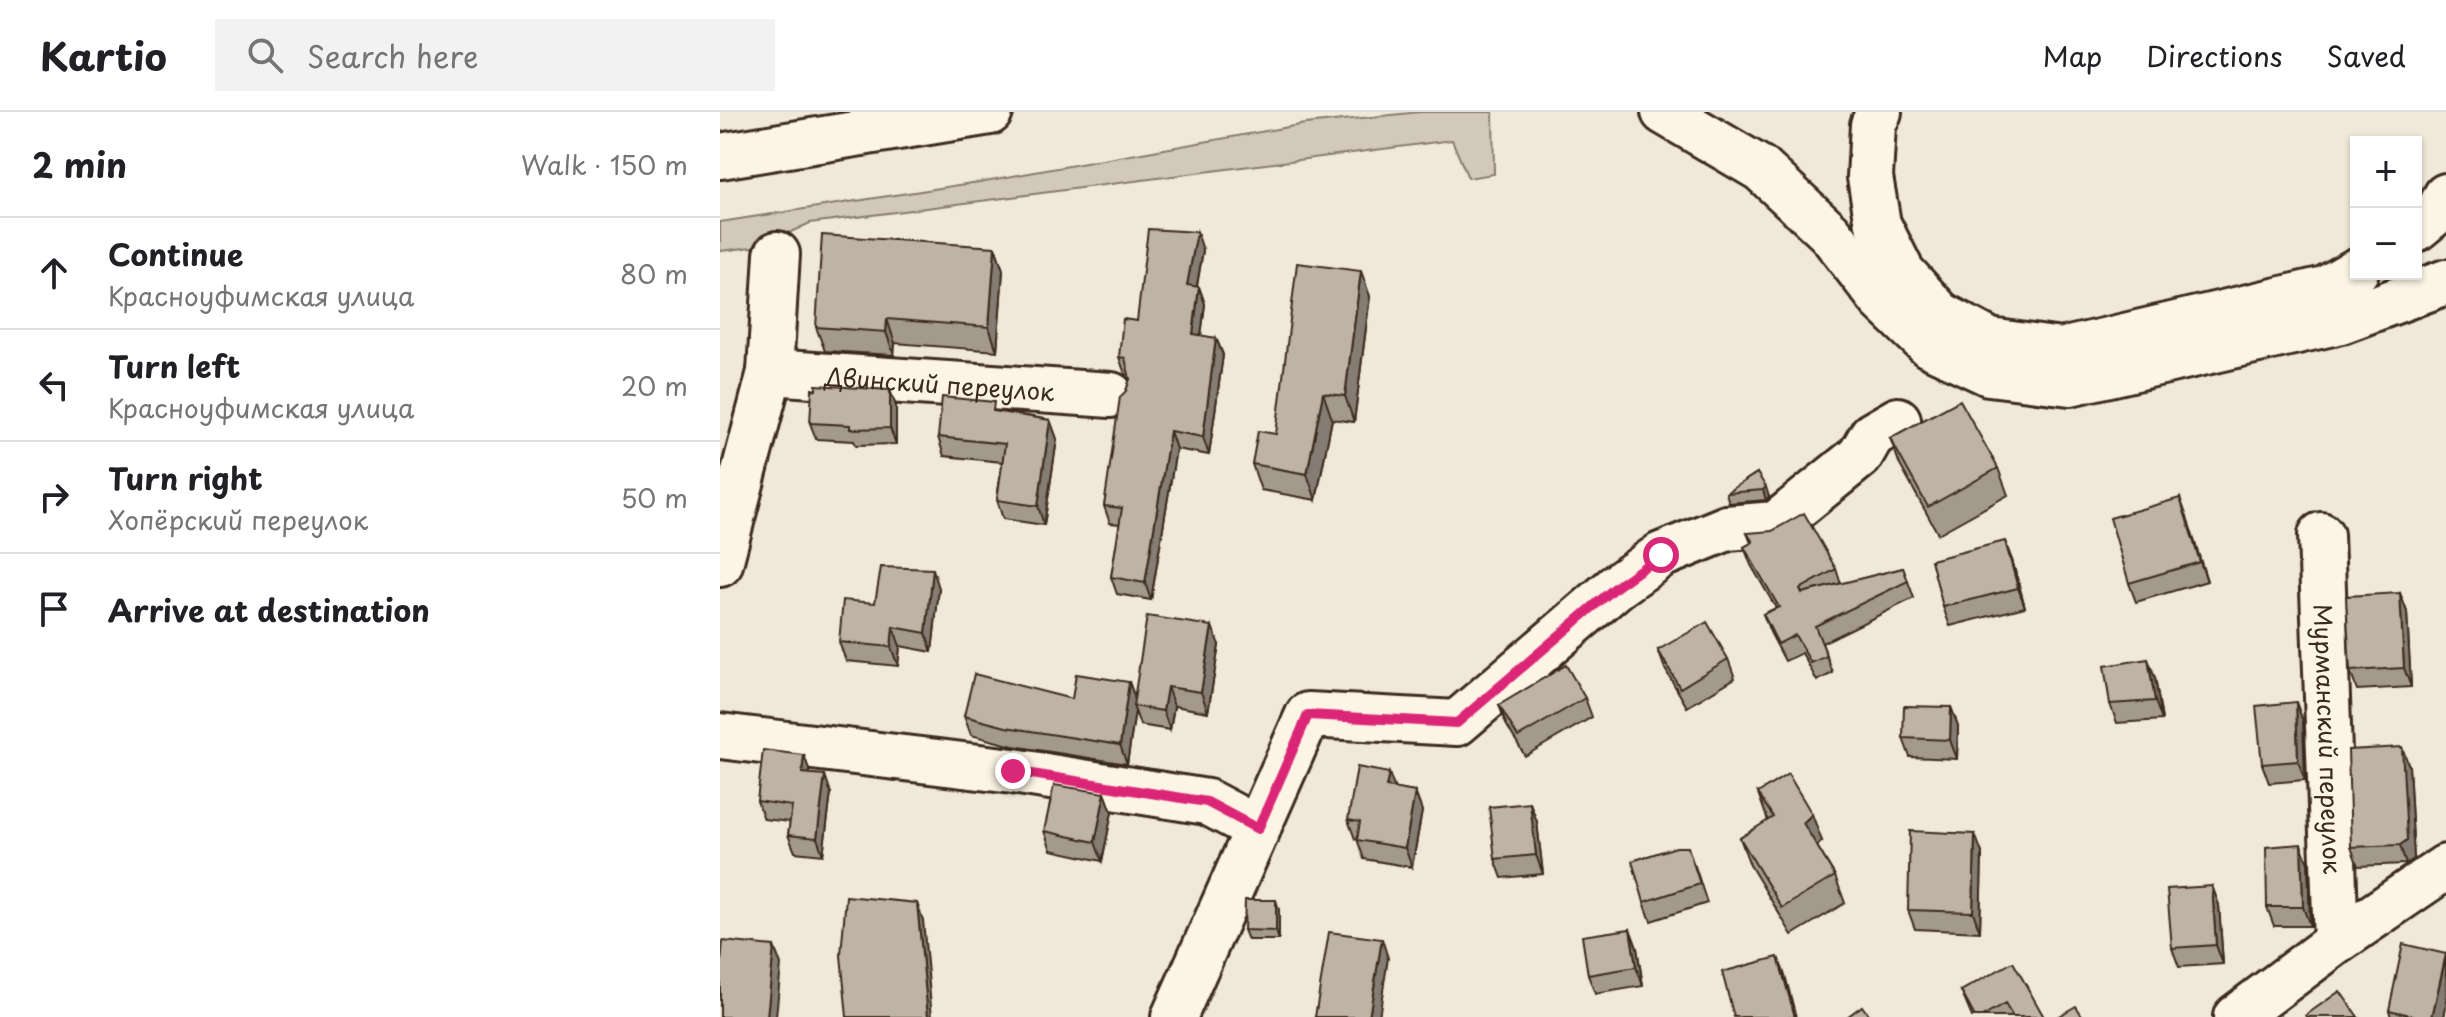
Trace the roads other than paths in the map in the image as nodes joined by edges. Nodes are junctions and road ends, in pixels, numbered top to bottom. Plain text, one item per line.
1 (990, 112) edge
2 (1664, 112) edge
3 (1879, 112) edge
4 (720, 156) edge
5 (2446, 196) edge
6 (2422, 224) edge
7 (777, 254) dead end
8 (2350, 274) edge
9 (2446, 282) edge
10 (770, 372) junction
11 (1111, 395) dead end
12 (1898, 420) dead end
13 (2321, 535) dead end
14 (720, 564) edge
15 (720, 736) edge
16 (1258, 829) junction
17 (2446, 867) edge
18 (2336, 942) junction
19 (1174, 1017) edge
20 (2236, 1017) edge

1 - 4 street
2 - 9 street
3 - 8 street
5 - 6 street
7 - 10 street
10 - 11 street, Двинский переулок
10 - 14 street
12 - 16 street
13 - 18 street, Мурманский переулок
15 - 16 street
16 - 19 street
17 - 18 street
18 - 20 street

